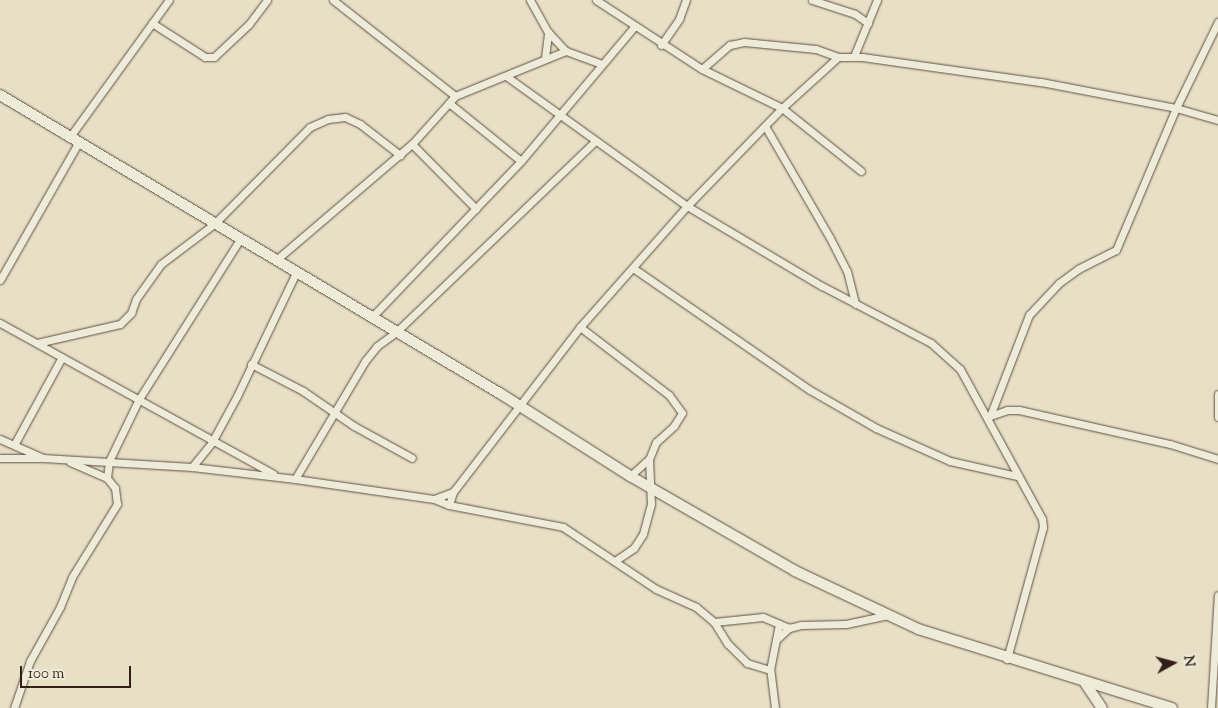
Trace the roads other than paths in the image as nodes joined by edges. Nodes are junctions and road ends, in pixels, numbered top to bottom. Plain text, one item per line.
1 (169, 0) edge
2 (267, 0) edge
3 (333, 0) edge
4 (530, 0) edge
5 (596, 0) edge
6 (686, 0) edge
7 (812, 0) edge
8 (877, 0) edge
9 (604, 3) edge
10 (152, 22) junction
11 (1218, 22) edge
12 (868, 23) junction
13 (634, 26) junction
14 (548, 32) junction
15 (661, 45) junction
16 (566, 51) junction
17 (854, 56) junction
18 (838, 57) junction
19 (545, 58) junction
20 (601, 64) junction
21 (702, 69) junction
22 (506, 76) junction
23 (0, 96) edge
24 (455, 96) junction
25 (449, 103) junction
26 (782, 108) junction
27 (1176, 108) junction
28 (560, 116) junction
29 (1218, 120) edge
30 (765, 126) junction
31 (73, 140) junction
32 (594, 142) junction
33 (412, 144) junction
34 (400, 155) junction
35 (521, 161) junction
36 (861, 171) dead end
37 (687, 206) junction
38 (476, 209) junction
39 (214, 224) junction
40 (240, 239) junction
41 (276, 260) junction
42 (633, 268) junction
43 (296, 273) junction
44 (0, 280) edge
45 (856, 304) junction
46 (371, 318) junction
47 (0, 323) edge
48 (580, 327) junction
49 (396, 332) junction
50 (37, 343) junction
51 (62, 357) junction
52 (251, 364) junction
53 (1218, 394) edge
54 (139, 400) junction
55 (519, 405) junction
56 (334, 412) junction
57 (987, 417) junction
58 (1218, 417) edge
59 (0, 439) edge
60 (212, 442) junction
61 (14, 445) junction
62 (0, 458) edge
63 (43, 458) junction
64 (412, 458) dead end
65 (649, 459) junction
66 (1218, 459) edge
67 (65, 460) junction
68 (109, 461) junction
69 (192, 467) junction
70 (278, 476) junction
71 (630, 476) junction
72 (1017, 476) junction
73 (107, 478) junction
74 (295, 479) junction
75 (649, 487) junction
76 (453, 492) junction
77 (434, 499) junction
78 (449, 505) junction
79 (616, 560) junction
80 (1218, 595) edge
81 (888, 615) junction
82 (714, 622) junction
83 (779, 624) junction
84 (789, 628) junction
85 (776, 640) junction
86 (1007, 658) junction
87 (770, 670) junction
88 (1085, 683) junction
89 (14, 708) edge
90 (775, 708) edge
91 (1102, 708) edge
92 (1172, 708) edge
93 (1211, 708) edge

1 - 10 street
2 - 10 street
3 - 24 street
4 - 14 street
5 - 9 street
6 - 15 street
7 - 12 street
8 - 12 street
9 - 13 street
10 - 31 street
11 - 27 street
12 - 17 street
13 - 15 street
13 - 20 street
14 - 16 street
14 - 19 street
15 - 21 street
16 - 19 street
16 - 20 street
17 - 18 street
17 - 27 street
18 - 21 street
18 - 26 street
19 - 22 street
20 - 28 street
21 - 26 street
22 - 24 street
22 - 28 street
23 - 31 street
24 - 25 street
25 - 33 street
25 - 35 street
26 - 30 street
26 - 36 street
27 - 29 street
27 - 57 street
28 - 32 street
28 - 35 street
30 - 37 street
30 - 45 street
31 - 39 street
31 - 44 street
32 - 37 street
32 - 49 street
33 - 34 street
33 - 38 street
34 - 39 street
34 - 41 street
35 - 38 street
37 - 42 street
37 - 45 street
38 - 46 street
39 - 40 street
39 - 50 street
40 - 41 street
40 - 54 street
41 - 43 street
42 - 48 street
42 - 72 street
43 - 46 street
43 - 52 street
45 - 57 street
46 - 49 street
47 - 50 street
48 - 55 street
48 - 65 street
49 - 55 street
49 - 56 street
50 - 51 street
51 - 54 street
51 - 61 street
52 - 56 street
52 - 60 street
53 - 58 street
54 - 60 street
54 - 68 street
55 - 71 street
55 - 76 street
56 - 64 street
56 - 74 street
57 - 66 street
57 - 72 street
59 - 61 street
60 - 69 street
60 - 70 street
61 - 63 street
62 - 63 street
63 - 67 street
65 - 71 street
65 - 75 street
67 - 68 street
67 - 73 street
68 - 69 street
68 - 73 street
69 - 70 street
70 - 74 street
71 - 75 street
72 - 86 street
73 - 89 street
74 - 77 street
75 - 79 street
75 - 81 street
76 - 77 street
76 - 78 street
77 - 78 street
78 - 79 street
79 - 82 street
80 - 93 street
81 - 84 street
81 - 86 street
82 - 83 street
82 - 87 street
83 - 84 street
83 - 85 street
84 - 85 street
85 - 87 street
86 - 88 street
87 - 90 street
88 - 91 street
88 - 92 street

